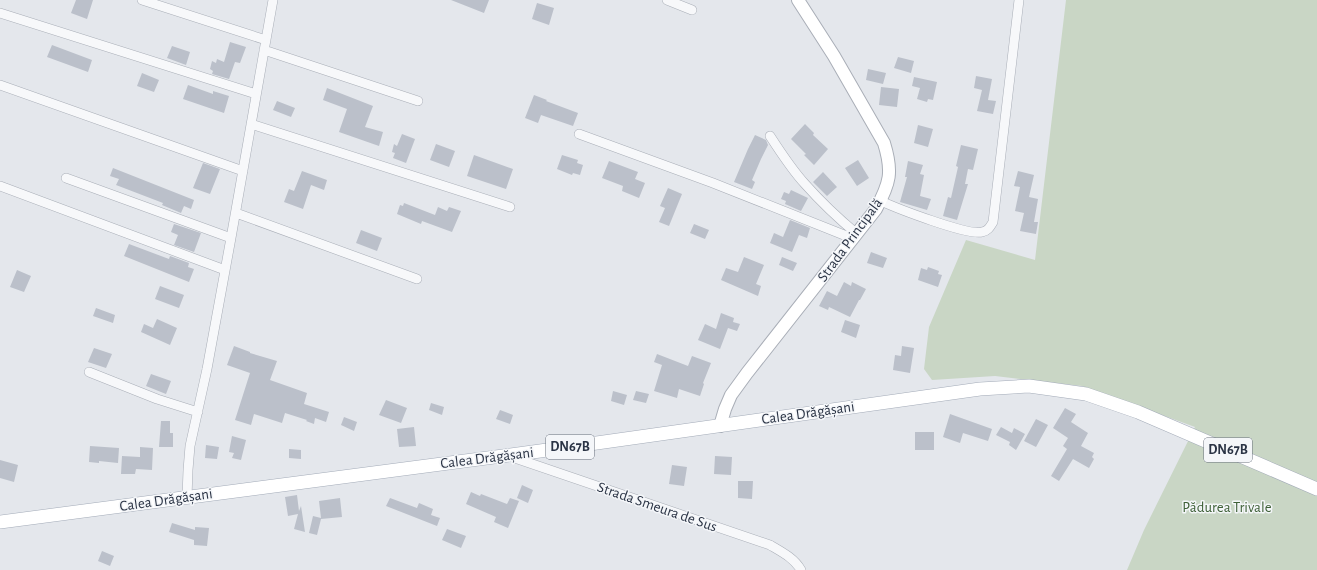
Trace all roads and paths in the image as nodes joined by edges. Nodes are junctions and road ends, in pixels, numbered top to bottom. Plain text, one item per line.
1 (142, 0) edge
2 (273, 0) edge
3 (667, 0) edge
4 (798, 0) edge
5 (1019, 0) edge
6 (692, 10) dead end
7 (0, 13) edge
8 (266, 40) junction
9 (264, 50) junction
10 (0, 85) edge
11 (256, 94) junction
12 (418, 101) dead end
13 (251, 124) junction
14 (579, 134) dead end
15 (770, 136) dead end
16 (243, 171) junction
17 (66, 178) dead end
18 (0, 186) edge
19 (881, 201) junction
20 (510, 207) dead end
21 (236, 213) junction
22 (855, 236) junction
23 (231, 238) junction
24 (225, 270) junction
25 (417, 279) dead end
26 (90, 372) dead end
27 (198, 412) junction
28 (720, 426) junction
29 (506, 455) junction
30 (1317, 488) edge
31 (188, 498) junction
32 (0, 522) edge
33 (801, 570) edge

1 - 8 street
2 - 8 street
3 - 6 street
4 - 19 street, Strada Principală
5 - 19 street
7 - 11 street
8 - 9 street
9 - 11 street
9 - 12 street
10 - 16 street
11 - 13 street
13 - 16 street
13 - 20 street
14 - 22 street
15 - 22 street
16 - 21 street
17 - 23 street
18 - 24 street
19 - 22 street, Strada Principală
21 - 23 street
21 - 25 street
22 - 28 street, Strada Principală
23 - 24 street
24 - 27 street
26 - 27 street
27 - 31 street
28 - 29 main road, Calea Drăgășani / DN67B
28 - 30 main road, Calea Drăgășani / DN67B
29 - 31 main road, Calea Drăgășani / DN67B
29 - 33 street, Strada Smeura de Sus
31 - 32 main road, Calea Drăgășani / DN67B

